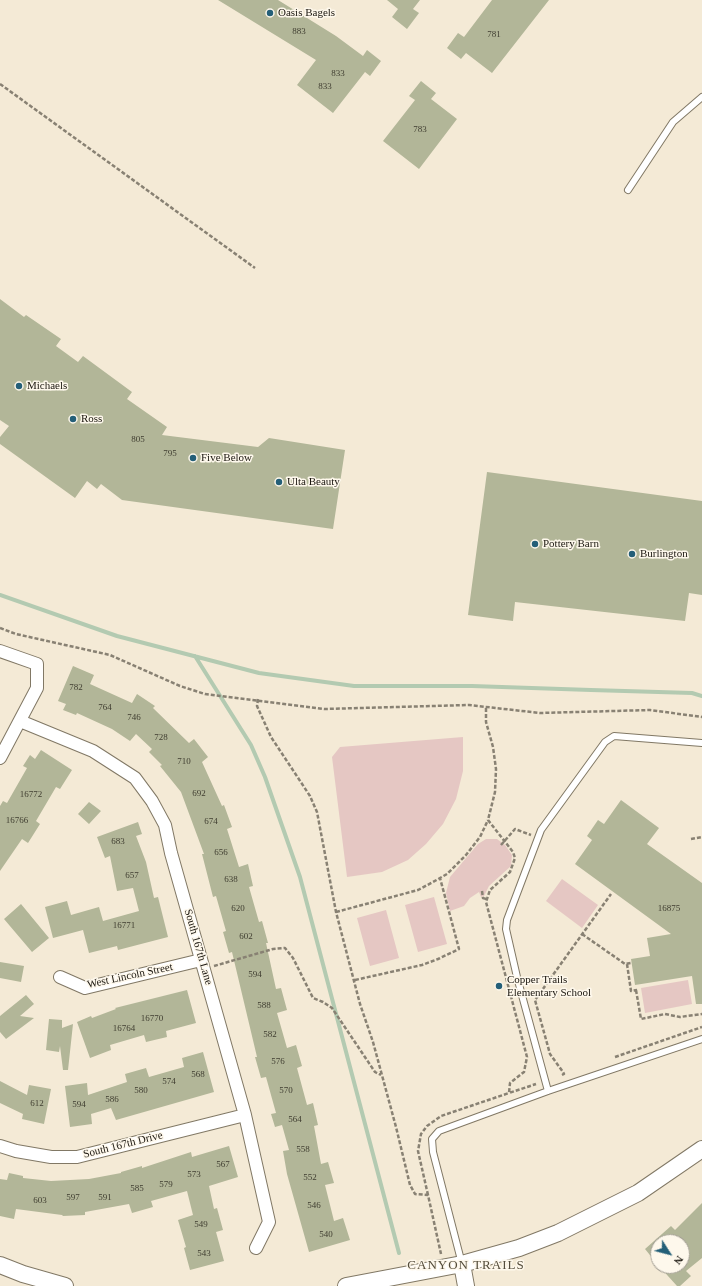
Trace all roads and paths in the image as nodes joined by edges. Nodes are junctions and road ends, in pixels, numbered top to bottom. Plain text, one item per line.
1 (0, 84) edge
2 (702, 97) edge
3 (628, 190) dead end
4 (255, 268) dead end
5 (0, 628) edge
6 (0, 651) edge
7 (258, 699) junction
8 (486, 708) junction
9 (702, 717) edge
10 (20, 721) junction
11 (702, 743) edge
12 (0, 758) edge
13 (488, 820) junction
14 (702, 837) edge
15 (691, 839) dead end
16 (504, 841) junction
17 (537, 841) junction
18 (501, 845) dead end
19 (440, 878) junction
20 (482, 891) dead end
21 (611, 894) dead end
22 (486, 899) junction
23 (336, 912) junction
24 (582, 934) junction
25 (631, 963) dead end
26 (202, 964) junction
27 (627, 964) junction
28 (60, 977) dead end
29 (355, 980) junction
30 (702, 1014) edge
31 (702, 1027) edge
32 (702, 1039) edge
33 (608, 1059) dead end
34 (571, 1072) dead end
35 (564, 1074) junction
36 (381, 1075) junction
37 (546, 1081) junction
38 (548, 1091) junction
39 (245, 1115) junction
40 (0, 1146) edge
41 (702, 1149) edge
42 (256, 1248) dead end
43 (462, 1264) junction
44 (0, 1265) edge
45 (443, 1267) junction
46 (64, 1286) edge
47 (346, 1286) edge
48 (466, 1286) edge

1 - 4 path
2 - 3 lane
5 - 7 path
6 - 10 street
7 - 8 path
7 - 23 path
8 - 9 path
8 - 13 path
10 - 12 street
10 - 26 street, South 167th Lane
11 - 17 lane
13 - 16 path
13 - 19 path
14 - 15 path
16 - 17 path
16 - 18 path
16 - 22 path
17 - 37 lane
19 - 23 path
19 - 29 path
20 - 22 path
21 - 24 path
22 - 37 path
23 - 29 path
24 - 27 path
24 - 35 path
25 - 27 path
26 - 28 street, West Lincoln Street
26 - 36 path
26 - 39 street, South 167th Lane
27 - 30 path
29 - 36 path
31 - 33 path
32 - 38 lane
34 - 35 path
35 - 37 path
36 - 45 path
37 - 38 lane
38 - 43 lane
39 - 40 street, South 167th Drive
39 - 42 street, South 167th Lane
41 - 43 street
43 - 45 street
43 - 48 street
44 - 46 street
45 - 47 street

